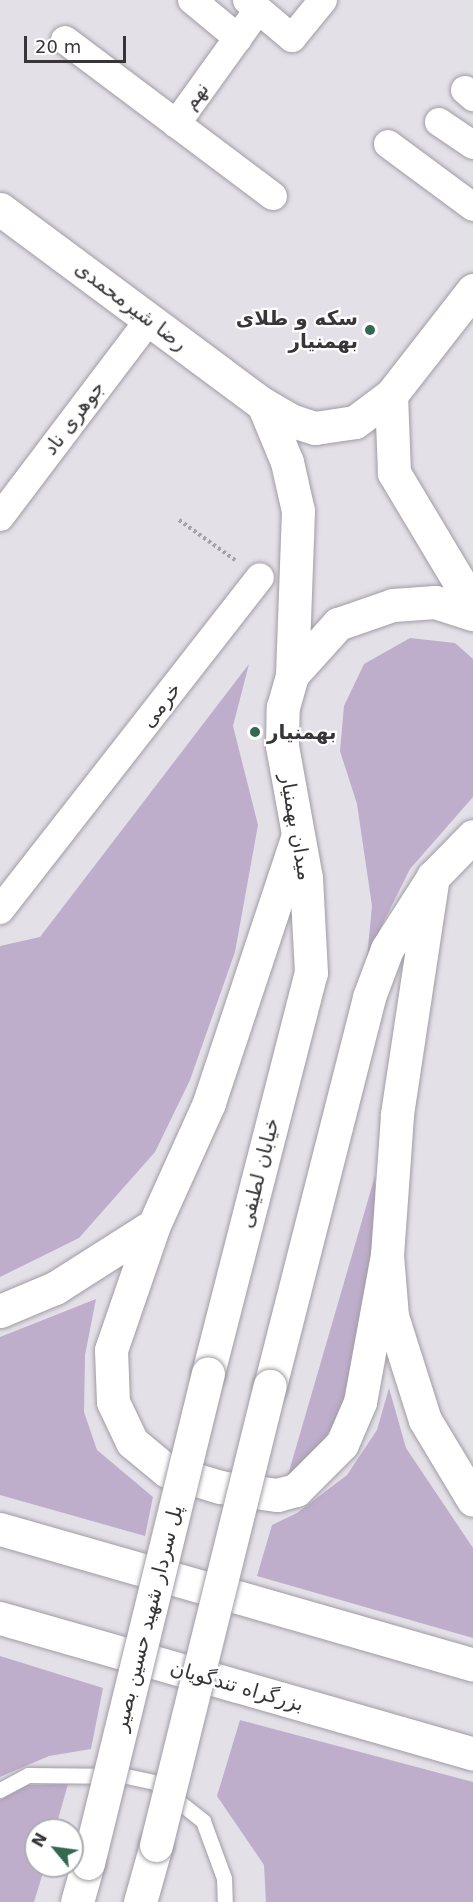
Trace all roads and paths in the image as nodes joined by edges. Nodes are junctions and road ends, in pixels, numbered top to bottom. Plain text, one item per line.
1 (192, 0) edge
2 (323, 0) edge
3 (253, 5) edge
4 (238, 38) junction
5 (65, 40) dead end
6 (439, 122) dead end
7 (176, 124) junction
8 (388, 144) dead end
9 (473, 145) edge
10 (273, 196) dead end
11 (473, 207) edge
12 (0, 209) edge
13 (473, 290) edge
14 (149, 320) junction
15 (391, 395) junction
16 (263, 404) junction
17 (0, 517) edge
18 (179, 520) dead end
19 (260, 578) joint
20 (473, 605) edge
21 (473, 614) edge
22 (292, 675) junction
23 (473, 836) edge
24 (297, 838) junction
25 (473, 868) edge
26 (433, 878) junction
27 (0, 910) edge
28 (310, 973) joint
29 (154, 1225) junction
30 (387, 1255) junction
31 (0, 1311) edge
32 (208, 1373) joint
33 (473, 1500) edge
34 (0, 1529) edge
35 (0, 1618) edge
36 (473, 1665) edge
37 (473, 1754) edge
38 (0, 1790) edge
39 (77, 1902) edge
40 (140, 1902) edge
41 (225, 1902) edge

1 - 4 street
2 - 3 street
3 - 4 street, نهم
4 - 7 street, نهم
5 - 7 street
6 - 9 street
7 - 10 street
8 - 11 street
12 - 14 main road, رضا شیرمحمدی
13 - 15 main road, رضا شیرمحمدی
14 - 16 main road, رضا شیرمحمدی
14 - 17 street, جوهری ناد
15 - 16 main road, رضا شیرمحمدی
15 - 20 main road
16 - 22 main road
18 - 19 path
19 - 27 street, خرمی
21 - 22 main road, میدان بهمنیار
22 - 24 main road, میدان بهمنیار
23 - 26 main road
24 - 28 main road, میدان بهمنیار
24 - 29 main road
25 - 26 main road
26 - 30 main road
26 - 40 main road, bridge
28 - 32 main road, خیابان لطیفی
29 - 30 main road
29 - 31 main road
30 - 33 main road
32 - 39 main road, پل سردار شهید حسین بصیر, bridge
34 - 36 main road
35 - 37 main road, بزرگراه تندگویان
38 - 41 lane

